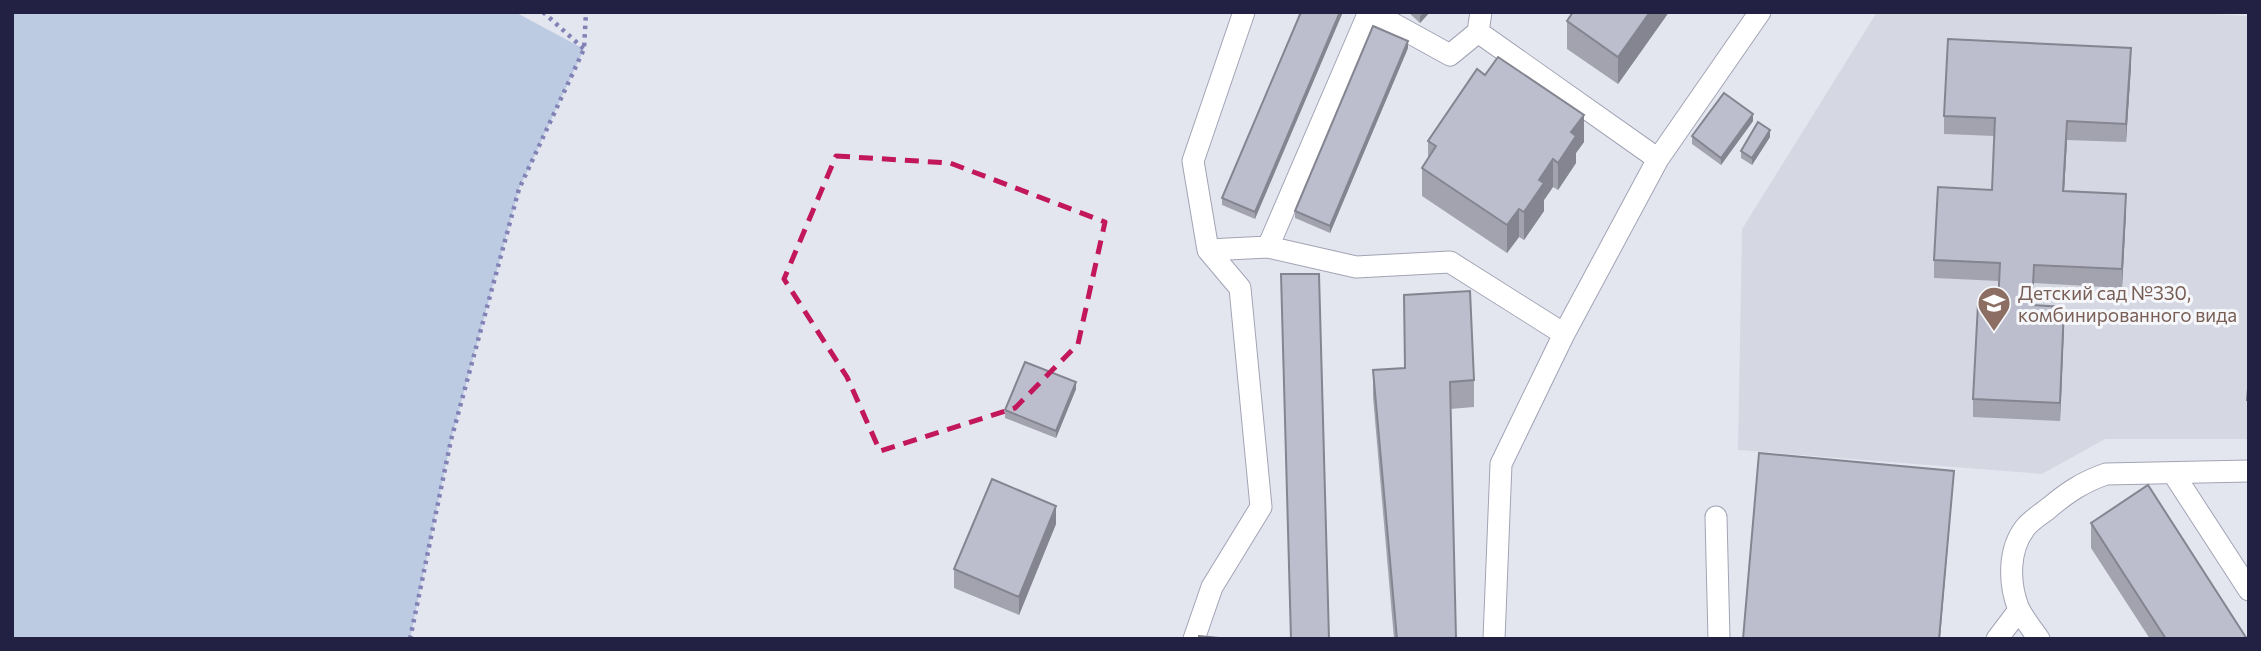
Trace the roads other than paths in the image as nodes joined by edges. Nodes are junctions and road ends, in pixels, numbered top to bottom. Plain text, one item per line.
1 (1244, 12) edge
2 (1370, 12) edge
3 (1760, 12) edge
4 (1479, 22) edge
5 (1658, 159) junction
6 (1268, 247) junction
7 (1208, 250) junction
8 (1564, 334) junction
9 (2249, 471) edge
10 (2173, 473) junction
11 (1716, 517) dead end
12 (2249, 590) edge
13 (2019, 610) junction
14 (1194, 639) edge
15 (1494, 639) edge
16 (1719, 639) edge
17 (1997, 639) edge
18 (2039, 639) edge

1 - 7 street
2 - 4 street
2 - 6 street
3 - 5 street
4 - 5 street
5 - 8 street
6 - 7 street
6 - 8 street
7 - 14 street
8 - 15 street
9 - 10 street
10 - 12 street
10 - 13 street
11 - 16 street
13 - 17 street
13 - 18 street

